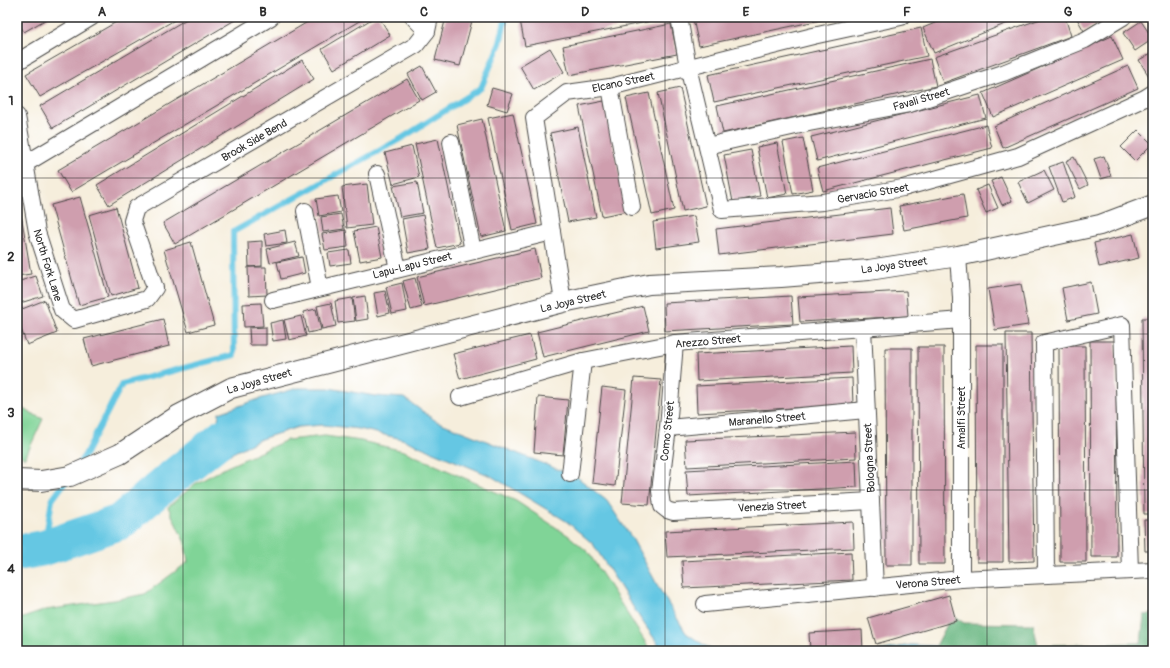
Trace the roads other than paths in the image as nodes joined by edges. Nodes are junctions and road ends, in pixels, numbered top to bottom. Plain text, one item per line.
1 (92, 17) edge
2 (271, 17) edge
3 (413, 17) edge
4 (679, 17) edge
5 (901, 17) edge
6 (1123, 17) edge
7 (428, 24) edge
8 (17, 62) edge
9 (688, 67) junction
10 (610, 87) junction
11 (1153, 93) edge
12 (17, 116) edge
13 (451, 142) dead end
14 (707, 146) junction
15 (25, 164) junction
16 (377, 174) dead end
17 (1153, 205) edge
18 (632, 207) dead end
19 (305, 211) dead end
20 (552, 232) junction
21 (473, 251) junction
22 (958, 256) junction
23 (398, 269) junction
24 (155, 288) joint
25 (320, 288) junction
26 (273, 300) dead end
27 (563, 302) junction
28 (961, 320) junction
29 (863, 328) junction
30 (675, 343) junction
31 (584, 361) junction
32 (460, 397) dead end
33 (866, 410) junction
34 (668, 428) junction
35 (570, 474) dead end
36 (17, 480) edge
37 (871, 501) junction
38 (673, 512) joint
39 (1153, 570) edge
40 (1130, 571) junction
41 (1046, 575) junction
42 (961, 579) junction
43 (875, 588) junction
44 (705, 604) dead end

1 - 8 street
2 - 15 street
3 - 7 street
4 - 9 street, Gervacio Street
5 - 9 street, Elcano Street
6 - 14 street, Favali Street
7 - 24 street, Brook Side Bend
9 - 10 street, Elcano Street
9 - 14 street, Gervacio Street
10 - 18 street
10 - 20 street, Elcano Street
11 - 14 street, Gervacio Street
12 - 15 street, North Fork Lane
13 - 21 street
15 - 24 street, North Fork Lane
16 - 23 street
17 - 22 street, La Joya Street
19 - 25 street
20 - 21 street, Lapu-Lapu Street
20 - 27 street, Elcano Street
21 - 23 street, Lapu-Lapu Street
22 - 27 street, La Joya Street
22 - 28 street, Amalfi Street
23 - 25 street, Lapu-Lapu Street
25 - 26 street, Lapu-Lapu Street
27 - 36 street, La Joya Street
28 - 29 street, Arezzo Street
28 - 42 street, Amalfi Street
29 - 30 street, Arezzo Street
29 - 33 street, Bologna Street
30 - 31 street, Arezzo Street
30 - 34 street, Como Street
31 - 32 street, Arezzo Street
31 - 35 street
33 - 34 street, Maranello Street
33 - 37 street, Bologna Street
34 - 38 street, Como Street
37 - 38 street, Venezia Street
37 - 43 street, Bologna Street
39 - 40 street, Verona Street
40 - 41 street, Verona Street
40 - 41 street
41 - 42 street, Verona Street
42 - 43 street, Verona Street
43 - 44 street, Verona Street

